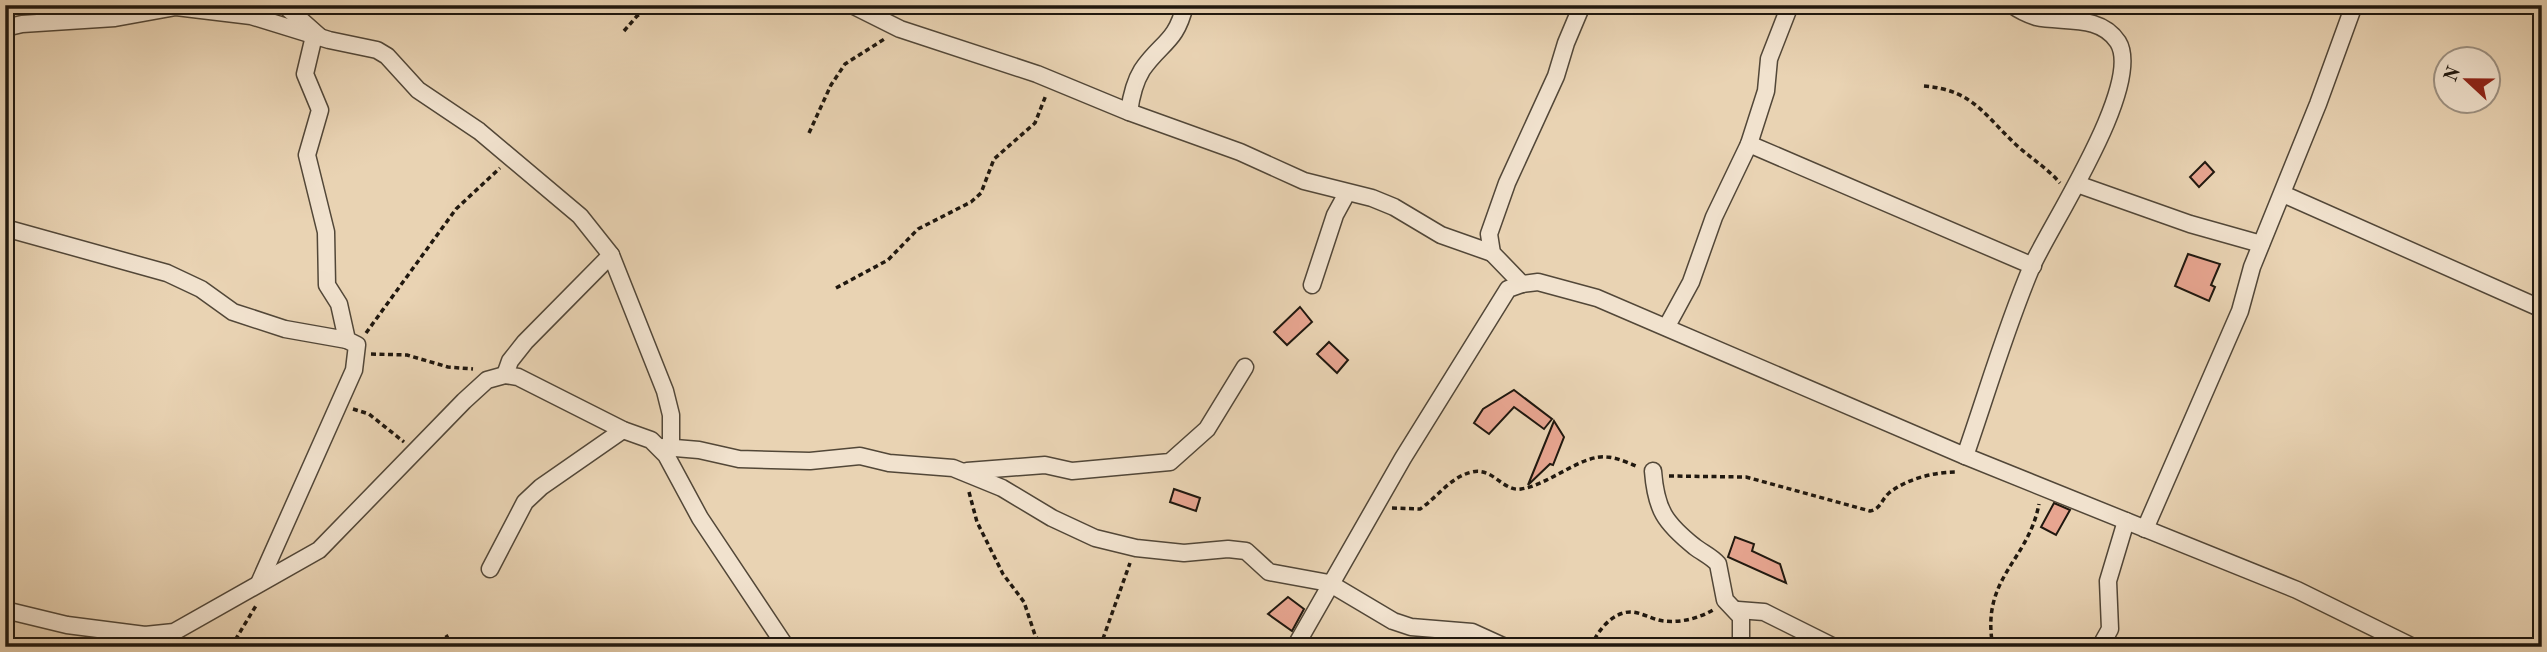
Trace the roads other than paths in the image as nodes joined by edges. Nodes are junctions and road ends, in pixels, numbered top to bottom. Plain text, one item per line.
1 (284, 5) edge
2 (852, 5) edge
3 (1185, 5) edge
4 (1582, 5) edge
5 (1790, 5) edge
6 (2012, 5) edge
7 (2354, 5) edge
8 (5, 29) edge
9 (318, 37) junction
10 (1129, 113) junction
11 (1749, 144) junction
12 (2073, 189) junction
13 (1347, 193) junction
14 (2283, 194) junction
15 (5, 228) edge
16 (2261, 244) junction
17 (1492, 253) junction
18 (611, 255) junction
19 (2032, 266) junction
20 (1522, 284) junction
21 (1312, 285) dead end
22 (2542, 309) edge
23 (1668, 327) junction
24 (352, 342) junction
25 (1245, 367) dead end
26 (505, 375) junction
27 (623, 430) junction
28 (665, 446) junction
29 (1965, 456) junction
30 (963, 471) junction
31 (1653, 471) road end
32 (2126, 521) junction
33 (2145, 529) junction
34 (490, 569) dead end
35 (264, 579) junction
36 (1329, 583) junction
37 (5, 610) edge
38 (1738, 611) junction
39 (786, 647) edge
40 (1295, 647) edge
41 (1505, 647) edge
42 (1741, 647) edge
43 (1834, 647) edge
44 (2100, 647) edge
45 (2413, 647) edge

1 - 9 street
2 - 10 street
3 - 10 street
4 - 17 street
5 - 11 street
6 - 12 street
7 - 14 street
8 - 9 street
9 - 18 street
9 - 24 street
10 - 13 street
11 - 19 street
11 - 23 street
12 - 16 street
12 - 19 street
13 - 17 street
13 - 21 street
14 - 16 street
14 - 22 street
15 - 24 street
16 - 33 street
17 - 20 street
18 - 26 street
18 - 28 street
19 - 29 street
20 - 23 street
20 - 36 street
23 - 29 street
24 - 35 street
25 - 30 street
26 - 27 street
26 - 35 street
27 - 28 street
27 - 34 street
28 - 30 street
28 - 39 street
29 - 32 street
30 - 36 street
31 - 38 street
32 - 33 street
32 - 44 street
33 - 45 street
35 - 37 street
36 - 40 street
36 - 41 street
38 - 42 street
38 - 43 street

